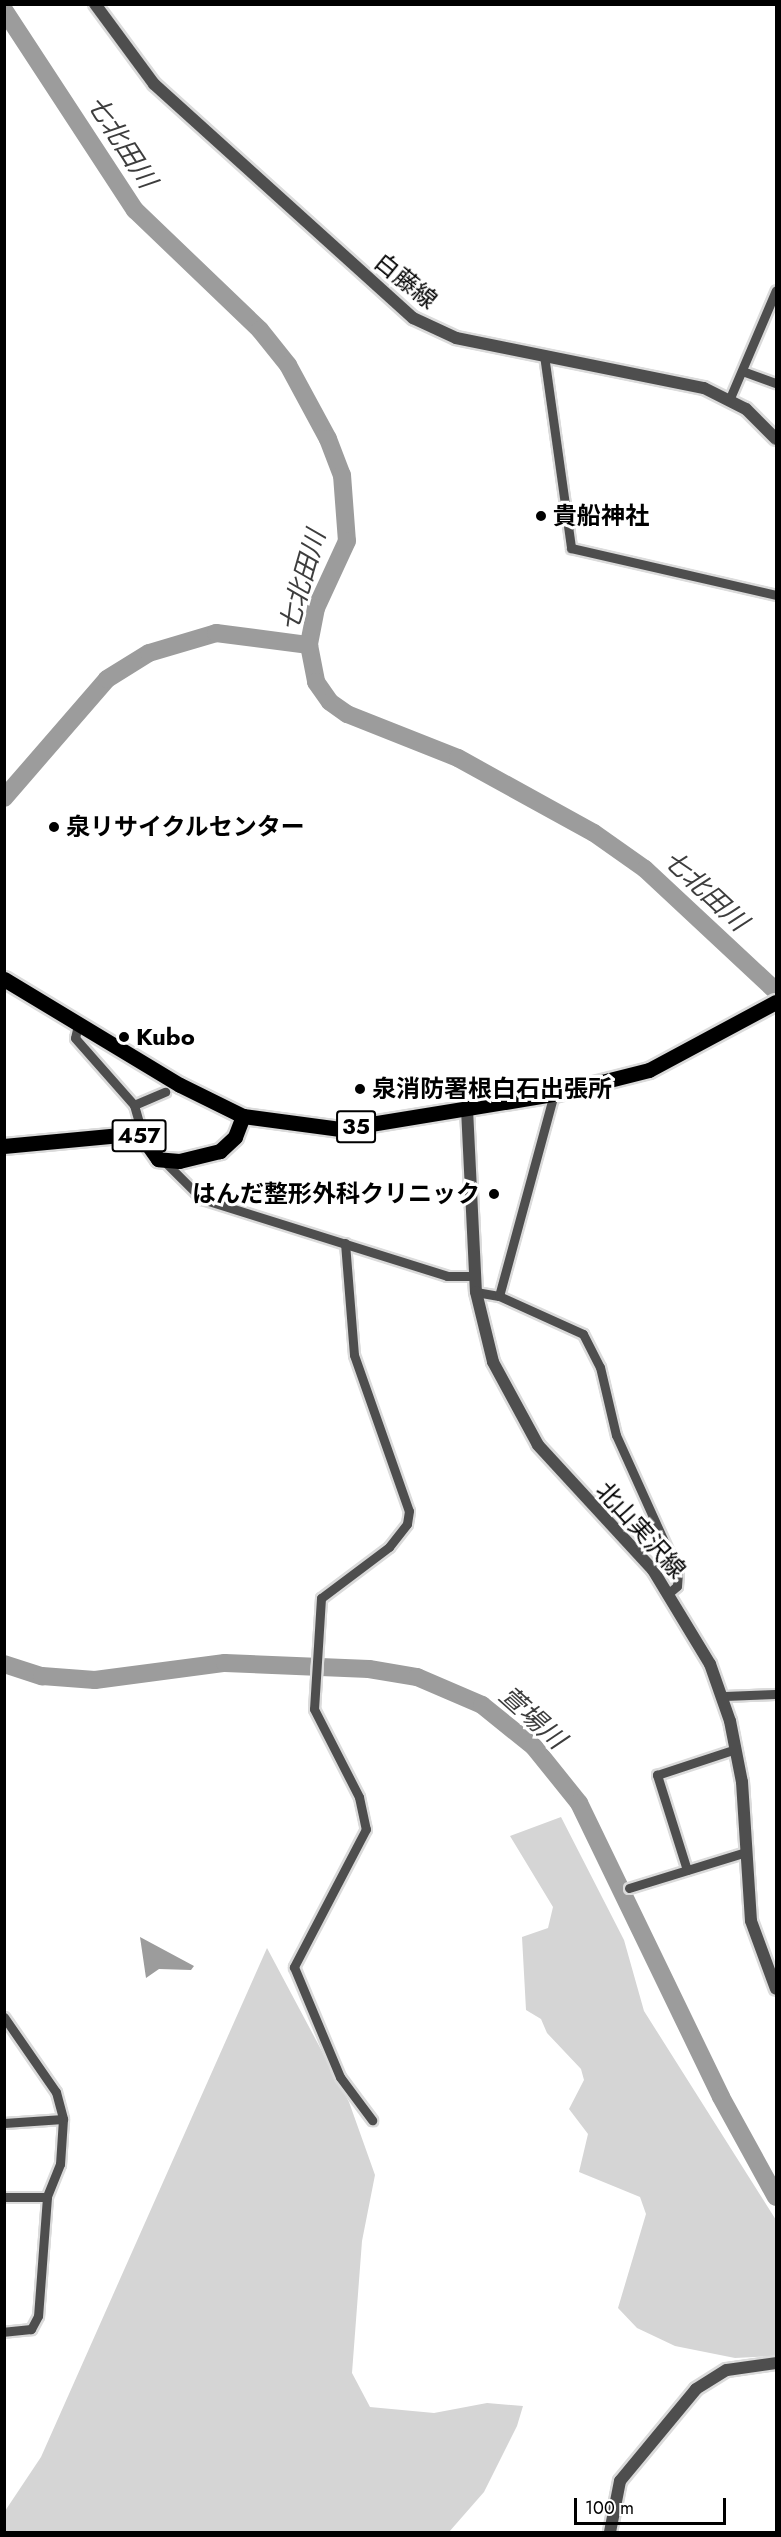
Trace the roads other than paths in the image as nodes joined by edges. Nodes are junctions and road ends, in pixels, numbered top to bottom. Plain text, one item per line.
1 (95, 4) edge
2 (777, 290) edge
3 (543, 355) junction
4 (745, 372) junction
5 (777, 383) edge
6 (730, 398) junction
7 (777, 439) edge
8 (777, 595) edge
9 (4, 979) edge
10 (777, 1002) edge
11 (78, 1024) junction
12 (165, 1092) dead end
13 (554, 1094) junction
14 (134, 1105) junction
15 (467, 1109) junction
16 (243, 1116) junction
17 (144, 1139) junction
18 (4, 1146) edge
19 (164, 1161) junction
20 (345, 1243) junction
21 (476, 1276) junction
22 (476, 1293) junction
23 (499, 1296) junction
24 (670, 1592) junction
25 (777, 1694) edge
26 (723, 1696) junction
27 (736, 1749) junction
28 (746, 1852) junction
29 (687, 1870) junction
30 (629, 1888) dead end
31 (777, 1989) edge
32 (4, 2017) edge
33 (7, 2027) edge
34 (63, 2119) junction
35 (372, 2120) dead end
36 (4, 2123) edge
37 (4, 2197) edge
38 (47, 2197) junction
39 (4, 2332) edge
40 (777, 2363) edge
41 (610, 2532) edge

1 - 3 street, 白藤線
2 - 4 street
3 - 6 street, 白藤線
3 - 8 street
4 - 5 street
4 - 6 street
6 - 7 street, 白藤線
9 - 11 main road, 457
10 - 13 main road, 35
11 - 14 street
11 - 16 main road, 457
12 - 14 street
13 - 15 main road, 35
13 - 23 street
14 - 17 street
15 - 16 main road, 35
15 - 21 street, 北山実沢線
16 - 19 main road, 457
17 - 18 main road, 457
17 - 19 main road, 457
19 - 20 street
20 - 21 street
20 - 35 street
21 - 22 street, 北山実沢線
22 - 23 street
22 - 24 street, 北山実沢線
23 - 24 street
24 - 26 street, 北山実沢線
25 - 26 street
26 - 27 street, 北山実沢線
27 - 28 street, 北山実沢線
27 - 29 street
28 - 29 street
28 - 31 street, 北山実沢線
29 - 30 street
32 - 33 street
33 - 34 street
34 - 36 street
34 - 38 street
37 - 38 street
38 - 39 street
40 - 41 street

